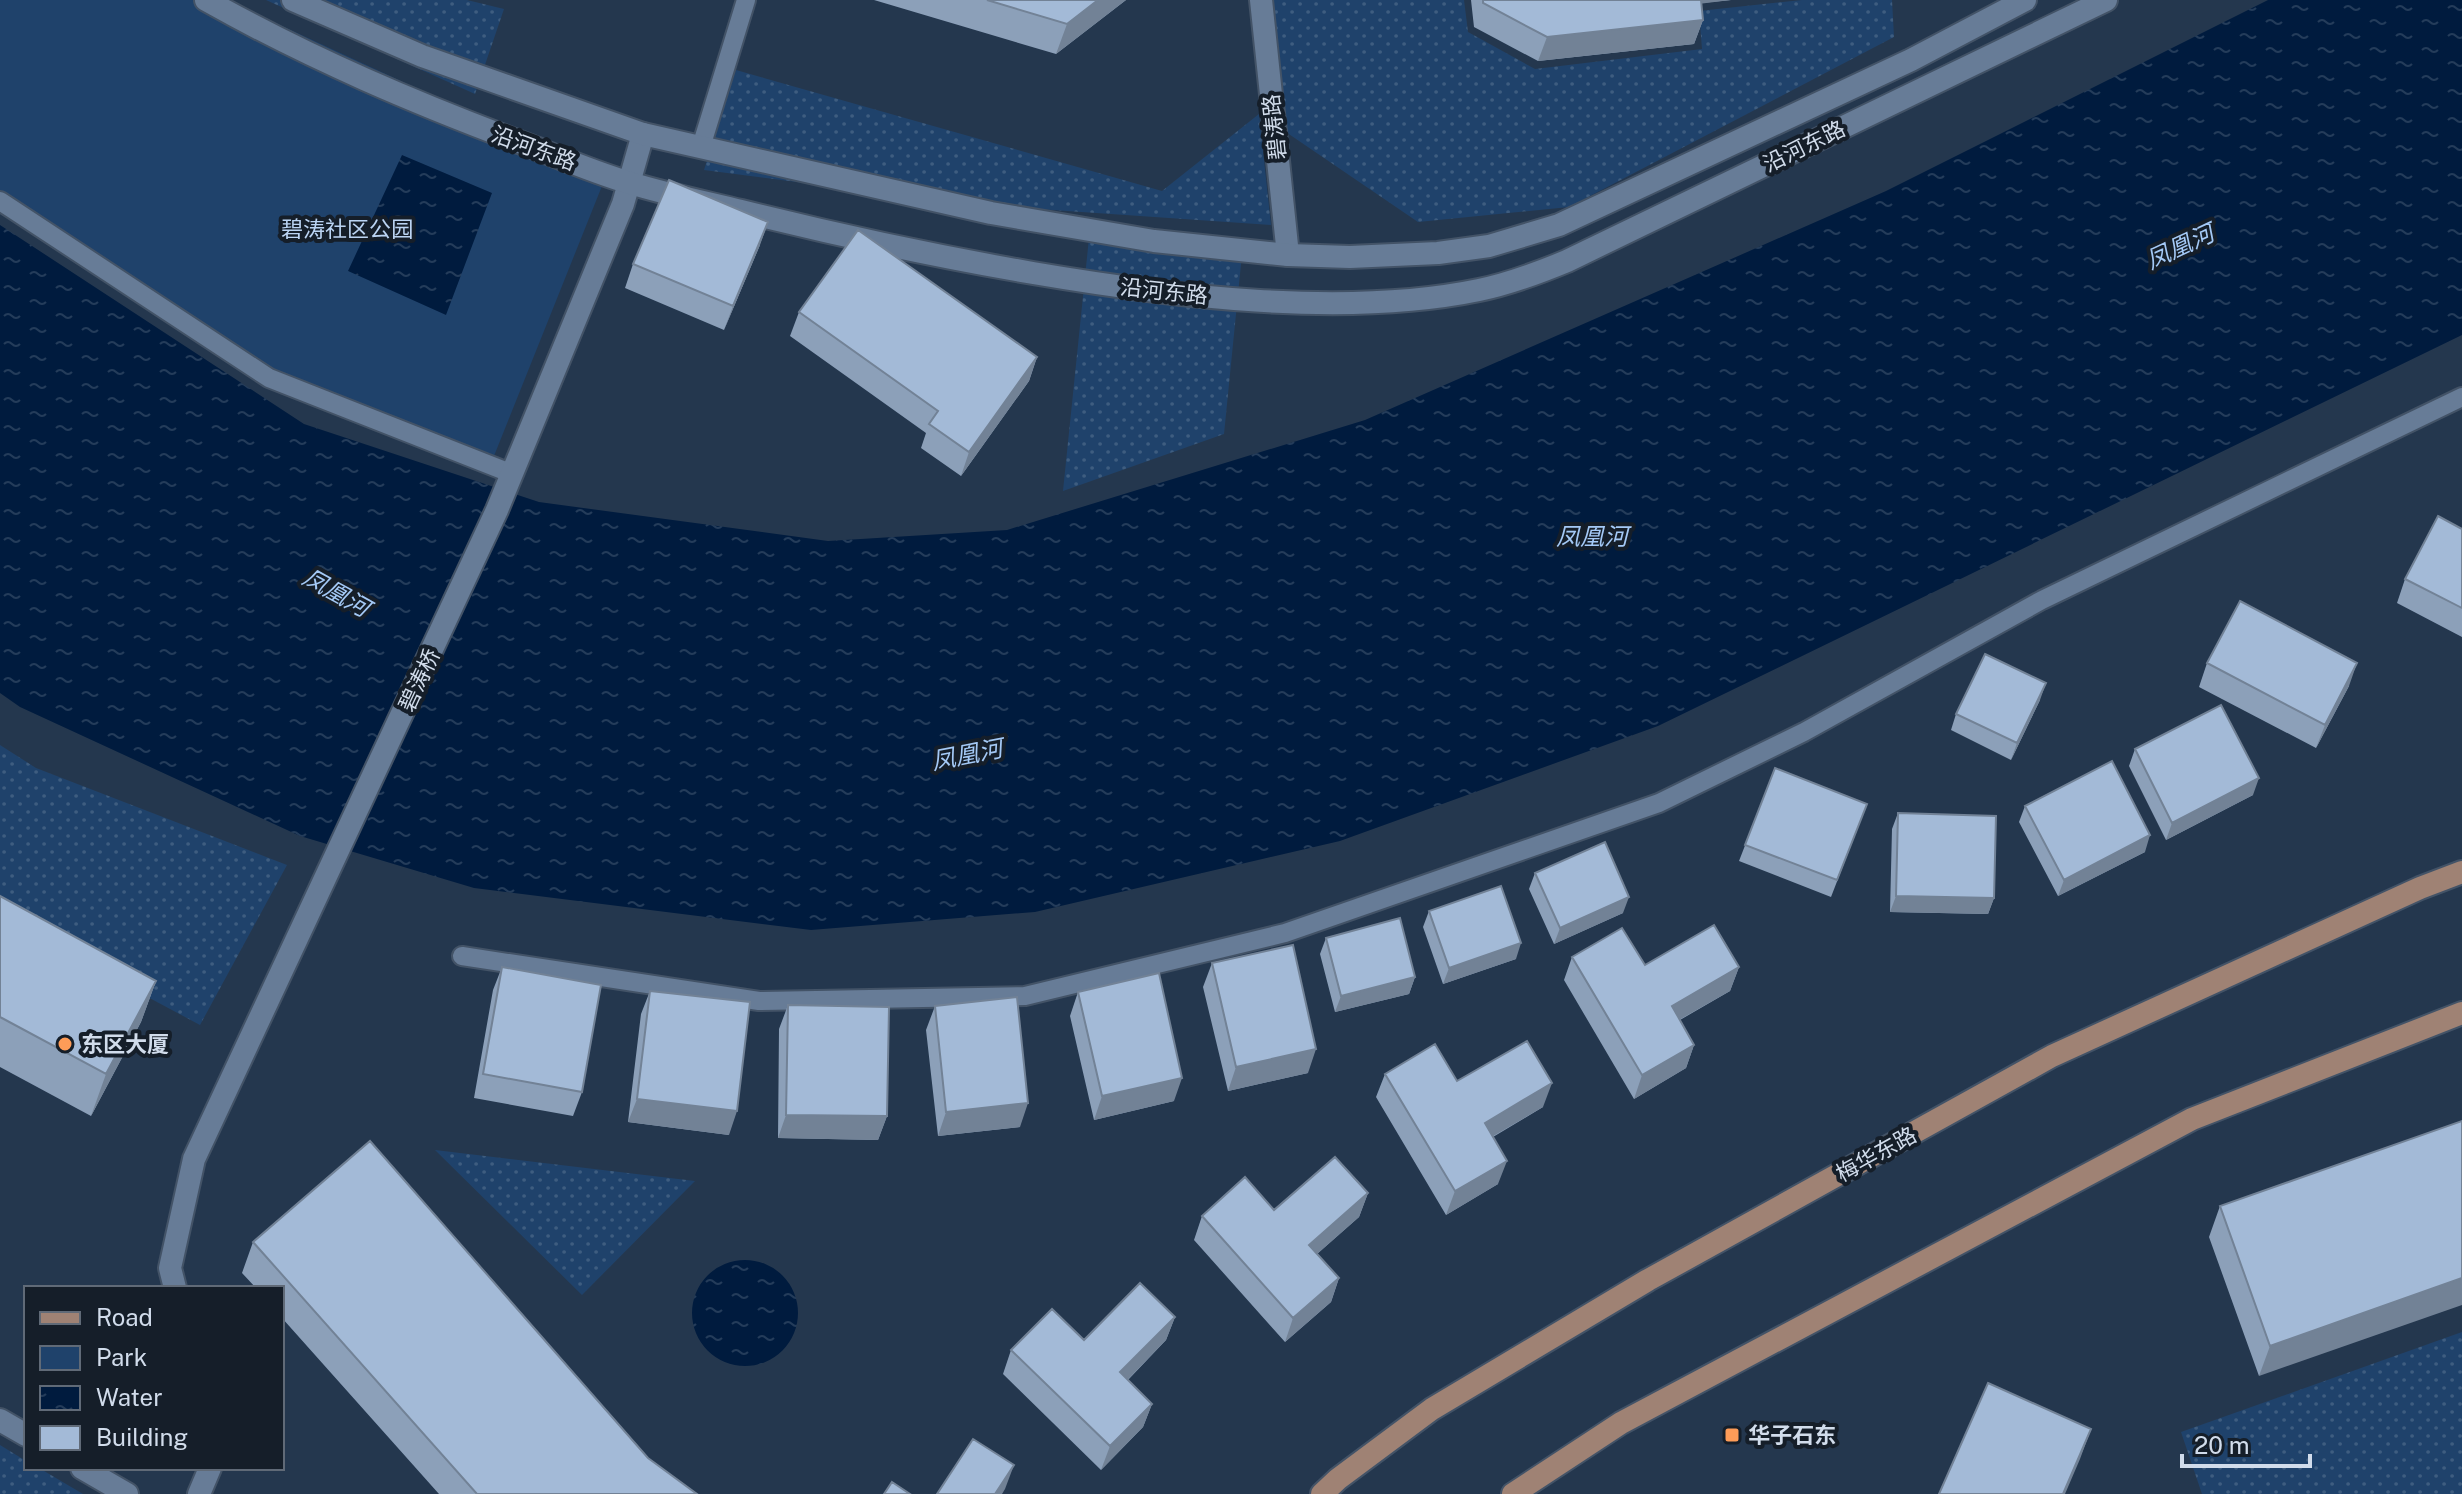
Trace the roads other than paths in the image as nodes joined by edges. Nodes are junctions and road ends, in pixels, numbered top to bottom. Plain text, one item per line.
1 (206, 0) edge
2 (293, 0) edge
3 (746, 0) edge
4 (1261, 0) edge
5 (2025, 0) edge
6 (2106, 0) edge
7 (643, 134) junction
8 (701, 147) junction
9 (630, 183) junction
10 (0, 201) edge
11 (1288, 255) junction
12 (2462, 397) edge
13 (513, 474) junction
14 (2462, 872) edge
15 (462, 956) dead end
16 (2462, 1013) edge
17 (174, 1286) edge
18 (0, 1420) edge
19 (24, 1434) edge
20 (85, 1470) edge
21 (209, 1470) edge
22 (127, 1494) edge
23 (199, 1494) edge
24 (1322, 1494) edge
25 (1513, 1494) edge

1 - 9 street, 沿河东路
2 - 7 street, 沿河东路
3 - 8 lane
4 - 11 street, 碧涛路
5 - 11 street, 沿河东路
6 - 9 street, 沿河东路
7 - 8 street, 沿河东路
7 - 9 street, 碧涛桥
8 - 11 street, 沿河东路
9 - 13 street, 碧涛桥
10 - 13 lane
12 - 15 lane
13 - 17 street, 碧涛桥
14 - 24 main road, 梅华东路
16 - 25 main road
18 - 19 street
20 - 22 street
21 - 23 street

